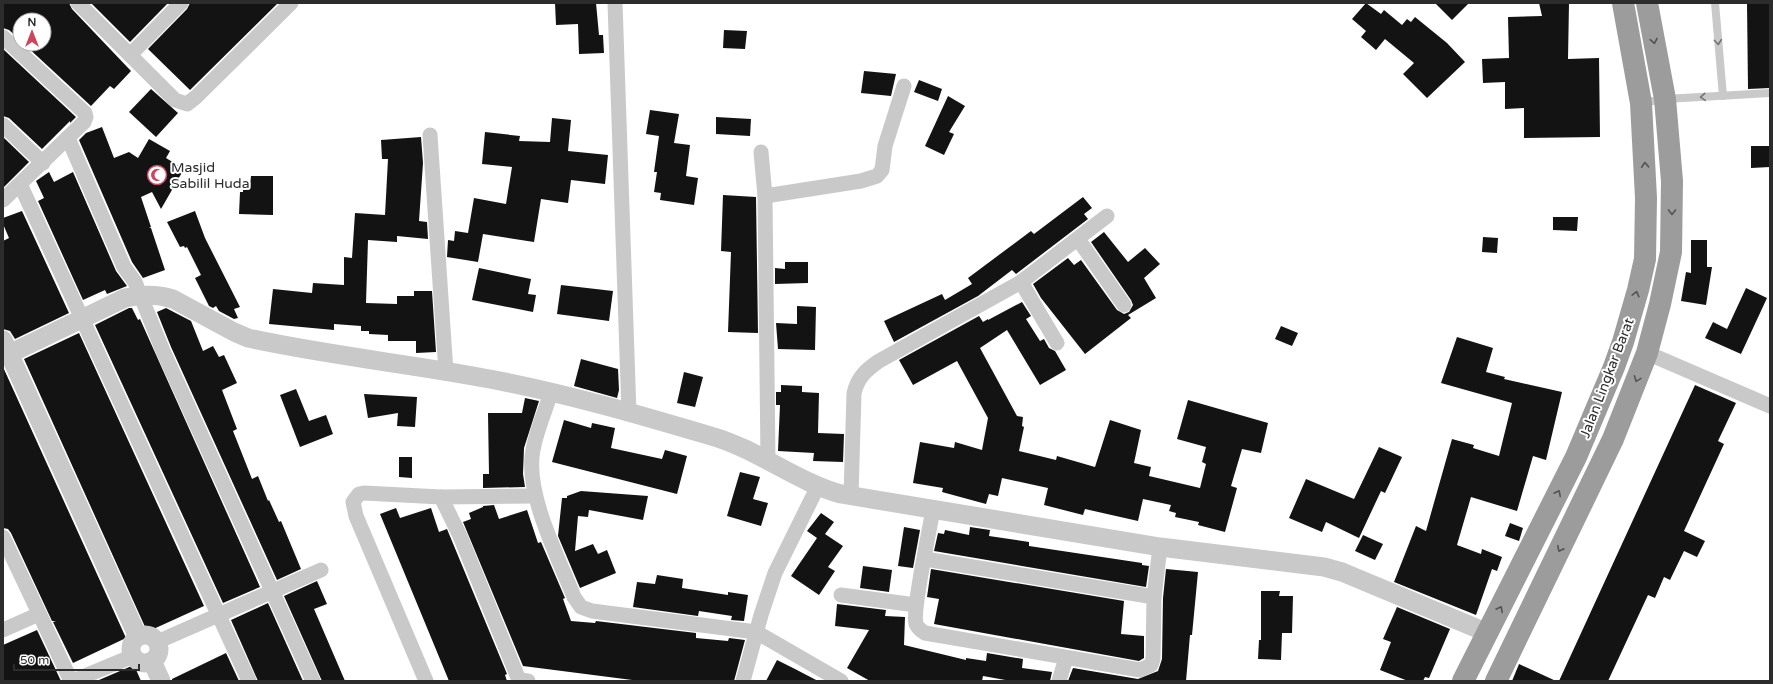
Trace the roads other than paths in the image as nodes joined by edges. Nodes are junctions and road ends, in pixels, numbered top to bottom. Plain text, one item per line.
1 (181, 3) edge
2 (291, 3) edge
3 (615, 3) edge
4 (1623, 3) edge
5 (1647, 3) edge
6 (1715, 3) edge
7 (80, 4) edge
8 (3, 38) edge
9 (130, 55) junction
10 (904, 86) dead end
11 (1770, 93) edge
12 (1723, 96) junction
13 (1665, 99) junction
14 (1641, 103) junction
15 (3, 125) edge
16 (430, 135) dead end
17 (68, 138) junction
18 (761, 152) dead end
19 (43, 163) junction
20 (20, 184) junction
21 (765, 196) junction
22 (3, 200) edge
23 (1108, 216) dead end
24 (1078, 239) junction
25 (1021, 282) junction
26 (140, 295) junction
27 (1124, 305) dead end
28 (83, 320) junction
29 (1057, 343) dead end
30 (5, 350) edge
31 (1647, 353) junction
32 (446, 372) junction
33 (551, 392) junction
34 (1770, 406) edge
35 (629, 413) junction
36 (768, 460) junction
37 (818, 486) junction
38 (441, 496) junction
39 (534, 496) junction
40 (852, 496) junction
41 (933, 509) junction
42 (3, 537) edge
43 (1160, 547) junction
44 (924, 559) junction
45 (321, 570) dead end
46 (272, 591) junction
47 (841, 595) dead end
48 (1154, 597) junction
49 (916, 605) junction
50 (39, 614) junction
51 (219, 615) junction
52 (3, 630) edge
53 (756, 632) junction
54 (1488, 633) junction
55 (138, 637) junction
56 (157, 642) junction
57 (133, 656) junction
58 (1066, 658) junction
59 (152, 661) junction
60 (72, 681) edge
61 (161, 681) edge
62 (249, 681) edge
63 (313, 681) edge
64 (426, 681) edge
65 (522, 681) edge
66 (743, 681) edge
67 (841, 681) edge
68 (1059, 681) edge
69 (1464, 681) edge
70 (1496, 681) edge

1 - 9 street
2 - 9 street
3 - 35 street
4 - 14 highway, Jalan Lingkar Barat
5 -> 13 highway, Jalan Lingkar Barat
6 -> 12 lane
7 - 9 street
8 - 17 street
10 - 21 street
11 - 12 lane
12 -> 13 lane
13 - 14 lane
13 -> 31 highway, Jalan Lingkar Barat
54 -> 14 highway, Jalan Lingkar Barat
15 - 19 street
16 - 32 street
17 - 19 street
17 - 26 street
18 - 21 street
19 - 20 street
20 - 22 street
20 - 28 street
21 - 36 street
23 - 24 street
24 - 25 street
24 - 27 street
25 - 29 street
25 - 40 street
26 - 28 street
26 - 32 street
26 - 46 street
28 - 30 street
28 - 51 street
30 - 55 street
31 - 34 street
31 -> 70 highway, Jalan Lingkar Barat
32 - 33 street
33 - 35 street
33 - 39 street
35 - 36 street
36 - 37 street
37 - 40 street
37 - 53 street
38 - 39 street
38 - 64 street
38 - 65 street
39 - 53 street
40 - 41 street
41 - 43 street
41 - 44 street
42 - 50 street
43 - 48 street
43 - 54 street
44 - 48 street
44 - 49 street
45 - 46 street
46 - 51 street
46 - 63 street
47 - 49 street
48 - 58 street
49 - 58 street
50 - 52 street
50 - 60 street
51 - 56 street
51 - 62 street
53 - 66 street
53 - 67 street
54 - 69 highway, Jalan Lingkar Barat
55 - 56 street
55 - 57 street
56 - 59 street
57 - 59 street
57 - 60 street
58 - 68 street
59 - 61 street

